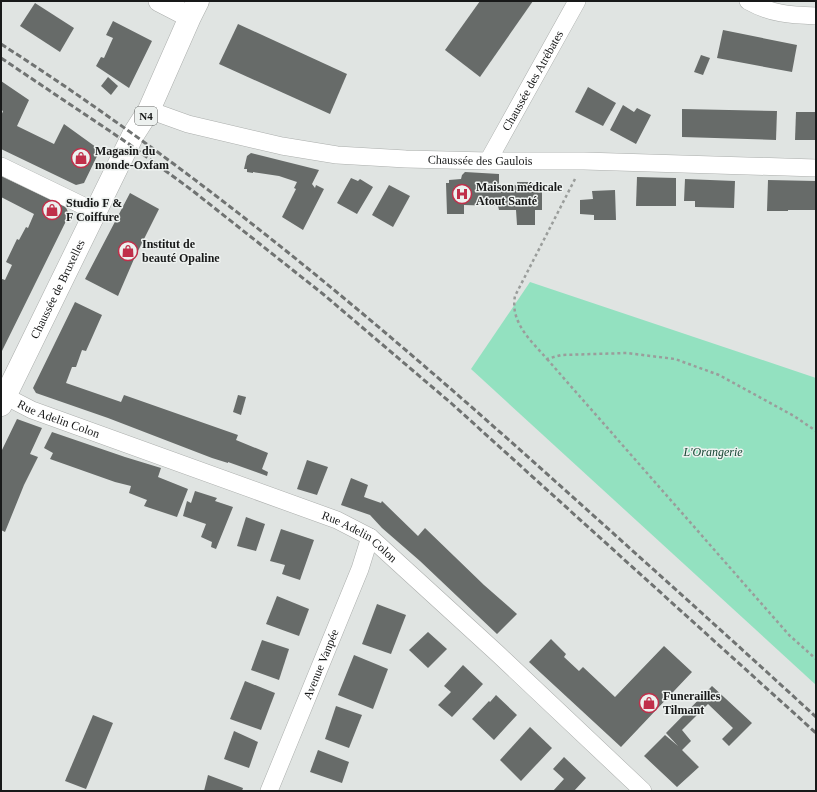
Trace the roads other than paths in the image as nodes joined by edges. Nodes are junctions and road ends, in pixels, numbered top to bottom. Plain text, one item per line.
1 (159, 1) edge
2 (577, 1) edge
3 (748, 1) edge
4 (194, 9) edge
5 (816, 16) edge
6 (149, 110) junction
7 (488, 161) junction
8 (1, 166) edge
9 (816, 168) edge
10 (96, 212) junction
11 (2, 398) edge
12 (370, 537) junction
13 (269, 791) edge
14 (643, 791) edge

1 - 4 street
2 - 7 street, Chaussée des Atrébates
3 - 5 street
4 - 6 main road, Chaussée de Bruxelles / N4
6 - 7 street, Chaussée des Gaulois
6 - 10 main road, Chaussée de Bruxelles / N4
7 - 9 street, Chaussée des Gaulois
8 - 10 street
10 - 11 main road, Chaussée de Bruxelles / N4
11 - 12 street, Rue Adelin Colon
12 - 13 street, Avenue Vanpée
12 - 14 street, Rue Adelin Colon

